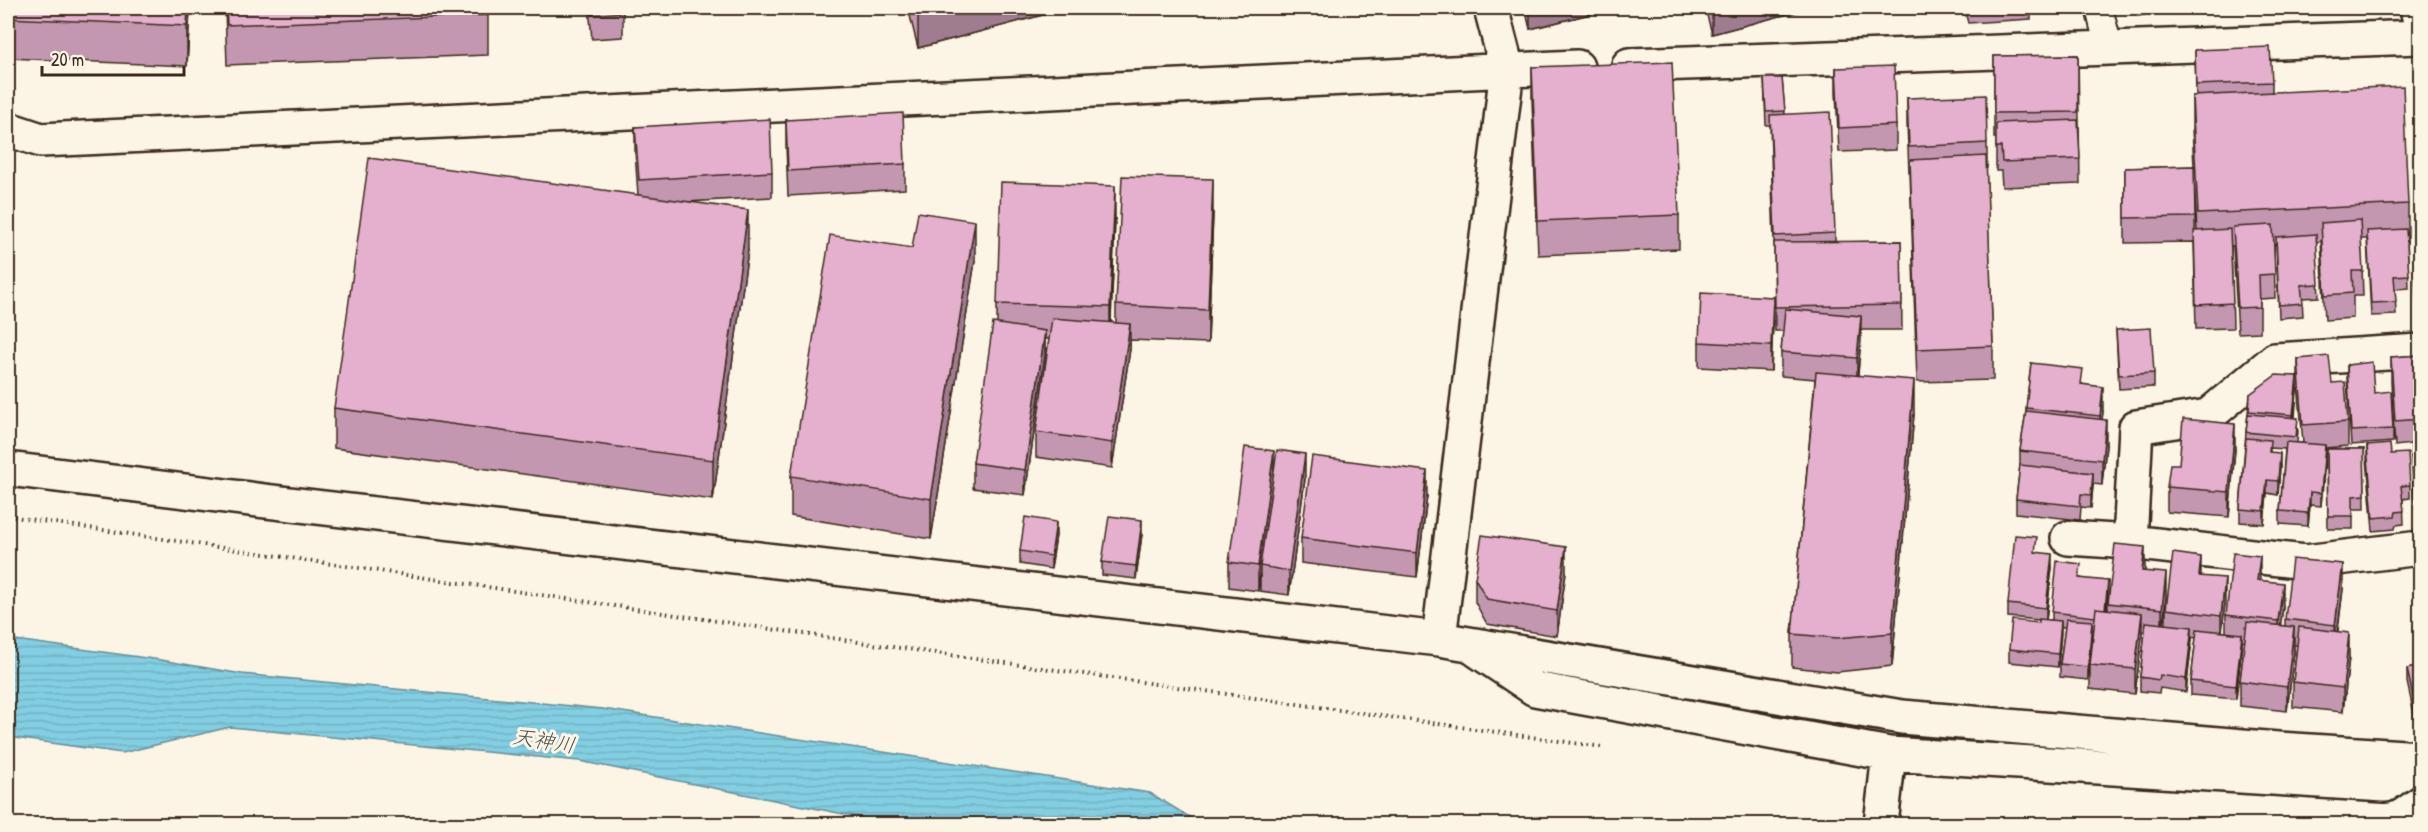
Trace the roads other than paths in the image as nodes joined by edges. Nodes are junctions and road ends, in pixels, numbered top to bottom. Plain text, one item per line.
1 (1491, 8) edge
2 (2099, 8) edge
3 (2417, 8) edge
4 (2421, 22) edge
5 (2421, 37) edge
6 (2109, 48) junction
7 (1507, 69) junction
8 (8, 129) edge
9 (2421, 351) edge
10 (8, 469) edge
11 (2068, 538) dead end
12 (2130, 543) junction
13 (2421, 548) edge
14 (1453, 641) junction
15 (1889, 754) junction
16 (2421, 759) edge
17 (1883, 810) edge

1 - 7 street
2 - 6 lane
3 - 4 street
5 - 6 street
6 - 7 street
7 - 8 street
7 - 14 street
9 - 12 street
10 - 14 street
11 - 12 street
12 - 13 street
14 - 15 street
14 - 16 street
15 - 16 street
15 - 17 street

